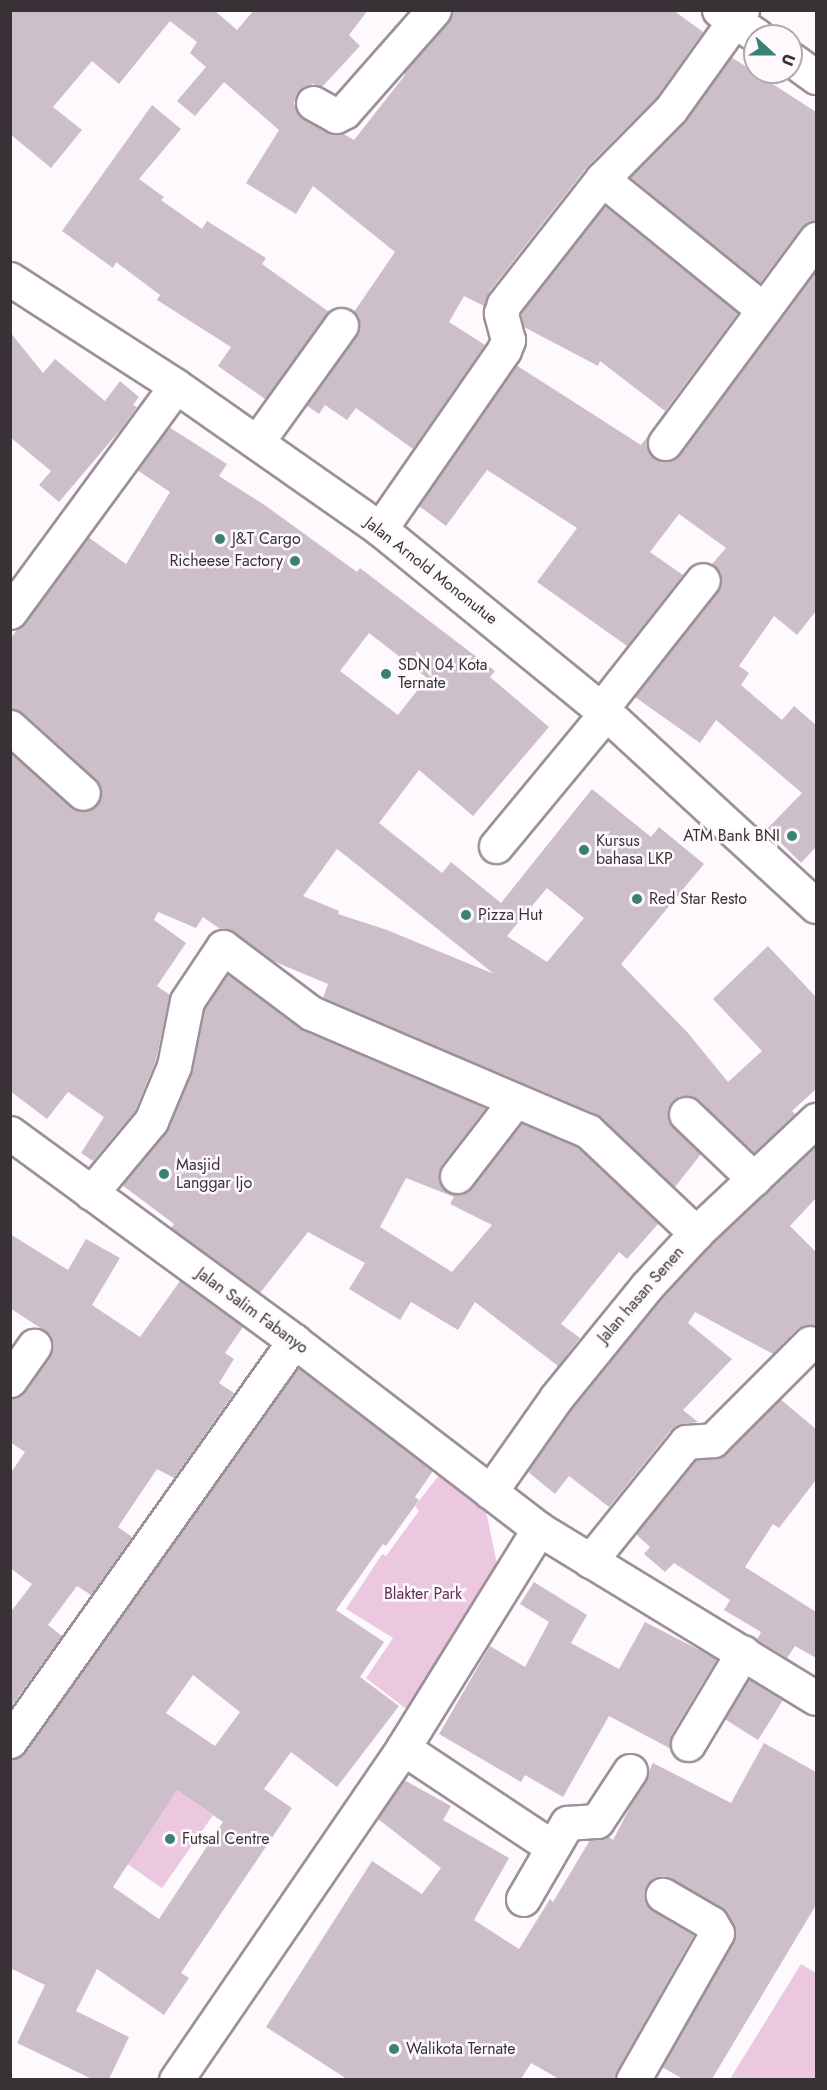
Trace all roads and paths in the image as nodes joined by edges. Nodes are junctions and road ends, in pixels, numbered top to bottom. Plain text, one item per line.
1 (435, 10) edge
2 (738, 19) edge
3 (803, 68) edge
4 (816, 77) edge
5 (313, 103) dead end
6 (602, 179) junction
7 (816, 239) edge
8 (10, 279) edge
9 (764, 310) junction
10 (341, 324) dead end
11 (176, 386) junction
12 (257, 442) junction
13 (665, 443) dead end
14 (380, 529) junction
15 (703, 580) dead end
16 (10, 612) edge
17 (603, 711) junction
18 (10, 727) edge
19 (84, 793) dead end
20 (496, 846) dead end
21 (816, 906) edge
22 (515, 1101) junction
23 (686, 1114) dead end
24 (816, 1120) edge
25 (10, 1133) edge
26 (457, 1176) dead end
27 (754, 1179) junction
28 (91, 1193) junction
29 (696, 1233) junction
30 (294, 1341) junction
31 (810, 1343) dead end
32 (34, 1346) dead end
33 (10, 1380) edge
34 (490, 1492) junction
35 (539, 1529) junction
36 (590, 1561) junction
37 (742, 1652) junction
38 (816, 1698) edge
39 (10, 1741) edge
40 (688, 1744) dead end
41 (403, 1748) junction
42 (630, 1771) dead end
43 (552, 1847) junction
44 (663, 1895) dead end
45 (523, 1899) dead end
46 (176, 2079) edge
47 (633, 2079) edge

1 - 5 main road
2 - 6 main road
3 - 4 main road
6 - 9 main road
6 - 14 main road
7 - 9 main road
8 - 11 main road, Jalan Arnold Mononutue
9 - 13 main road
10 - 12 main road
11 - 12 main road, Jalan Arnold Mononutue
11 - 16 main road
12 - 14 main road, Jalan Arnold Mononutue
14 - 17 main road, Jalan Arnold Mononutue
15 - 17 main road
17 - 20 main road
17 - 21 main road, Jalan Arnold Mononutue
18 - 19 main road
22 - 26 main road
22 - 28 main road
22 - 29 main road
23 - 27 main road
24 - 27 main road, Jalan hasan Senen
25 - 28 main road, Jalan Salim Fabanyo
27 - 29 main road, Jalan hasan Senen
28 - 30 main road, Jalan Salim Fabanyo
29 - 34 main road, Jalan hasan Senen
30 - 34 main road, Jalan Salim Fabanyo
30 - 39 main road
31 - 36 main road
32 - 33 main road
34 - 35 main road, Jalan Salim Fabanyo
35 - 36 main road, Jalan Salim Fabanyo
35 - 41 main road
36 - 37 main road, Jalan Salim Fabanyo
37 - 38 main road, Jalan Salim Fabanyo
37 - 40 main road
41 - 43 main road
41 - 46 main road
42 - 43 main road
43 - 45 main road
44 - 47 main road

